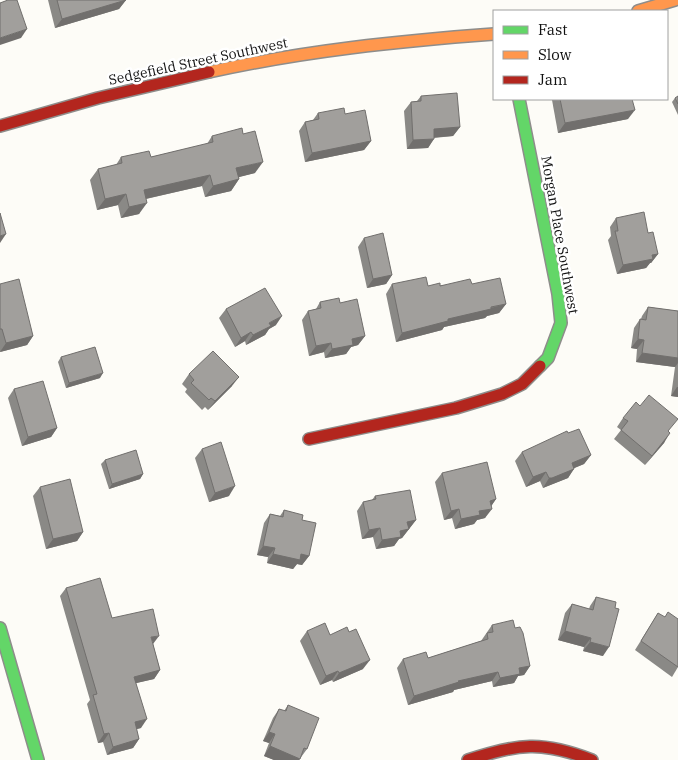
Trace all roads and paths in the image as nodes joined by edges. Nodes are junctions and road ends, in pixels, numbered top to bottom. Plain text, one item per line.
1 (676, 0) edge
2 (641, 10) edge
3 (493, 34) edge
4 (519, 100) edge
5 (0, 126) edge
6 (309, 440) dead end
7 (0, 628) edge
8 (38, 760) edge
9 (468, 760) edge
10 (592, 760) edge

1 - 2 street
3 - 5 street, Sedgefield Street Southwest
4 - 6 street, Morgan Place Southwest
7 - 8 street
9 - 10 street

